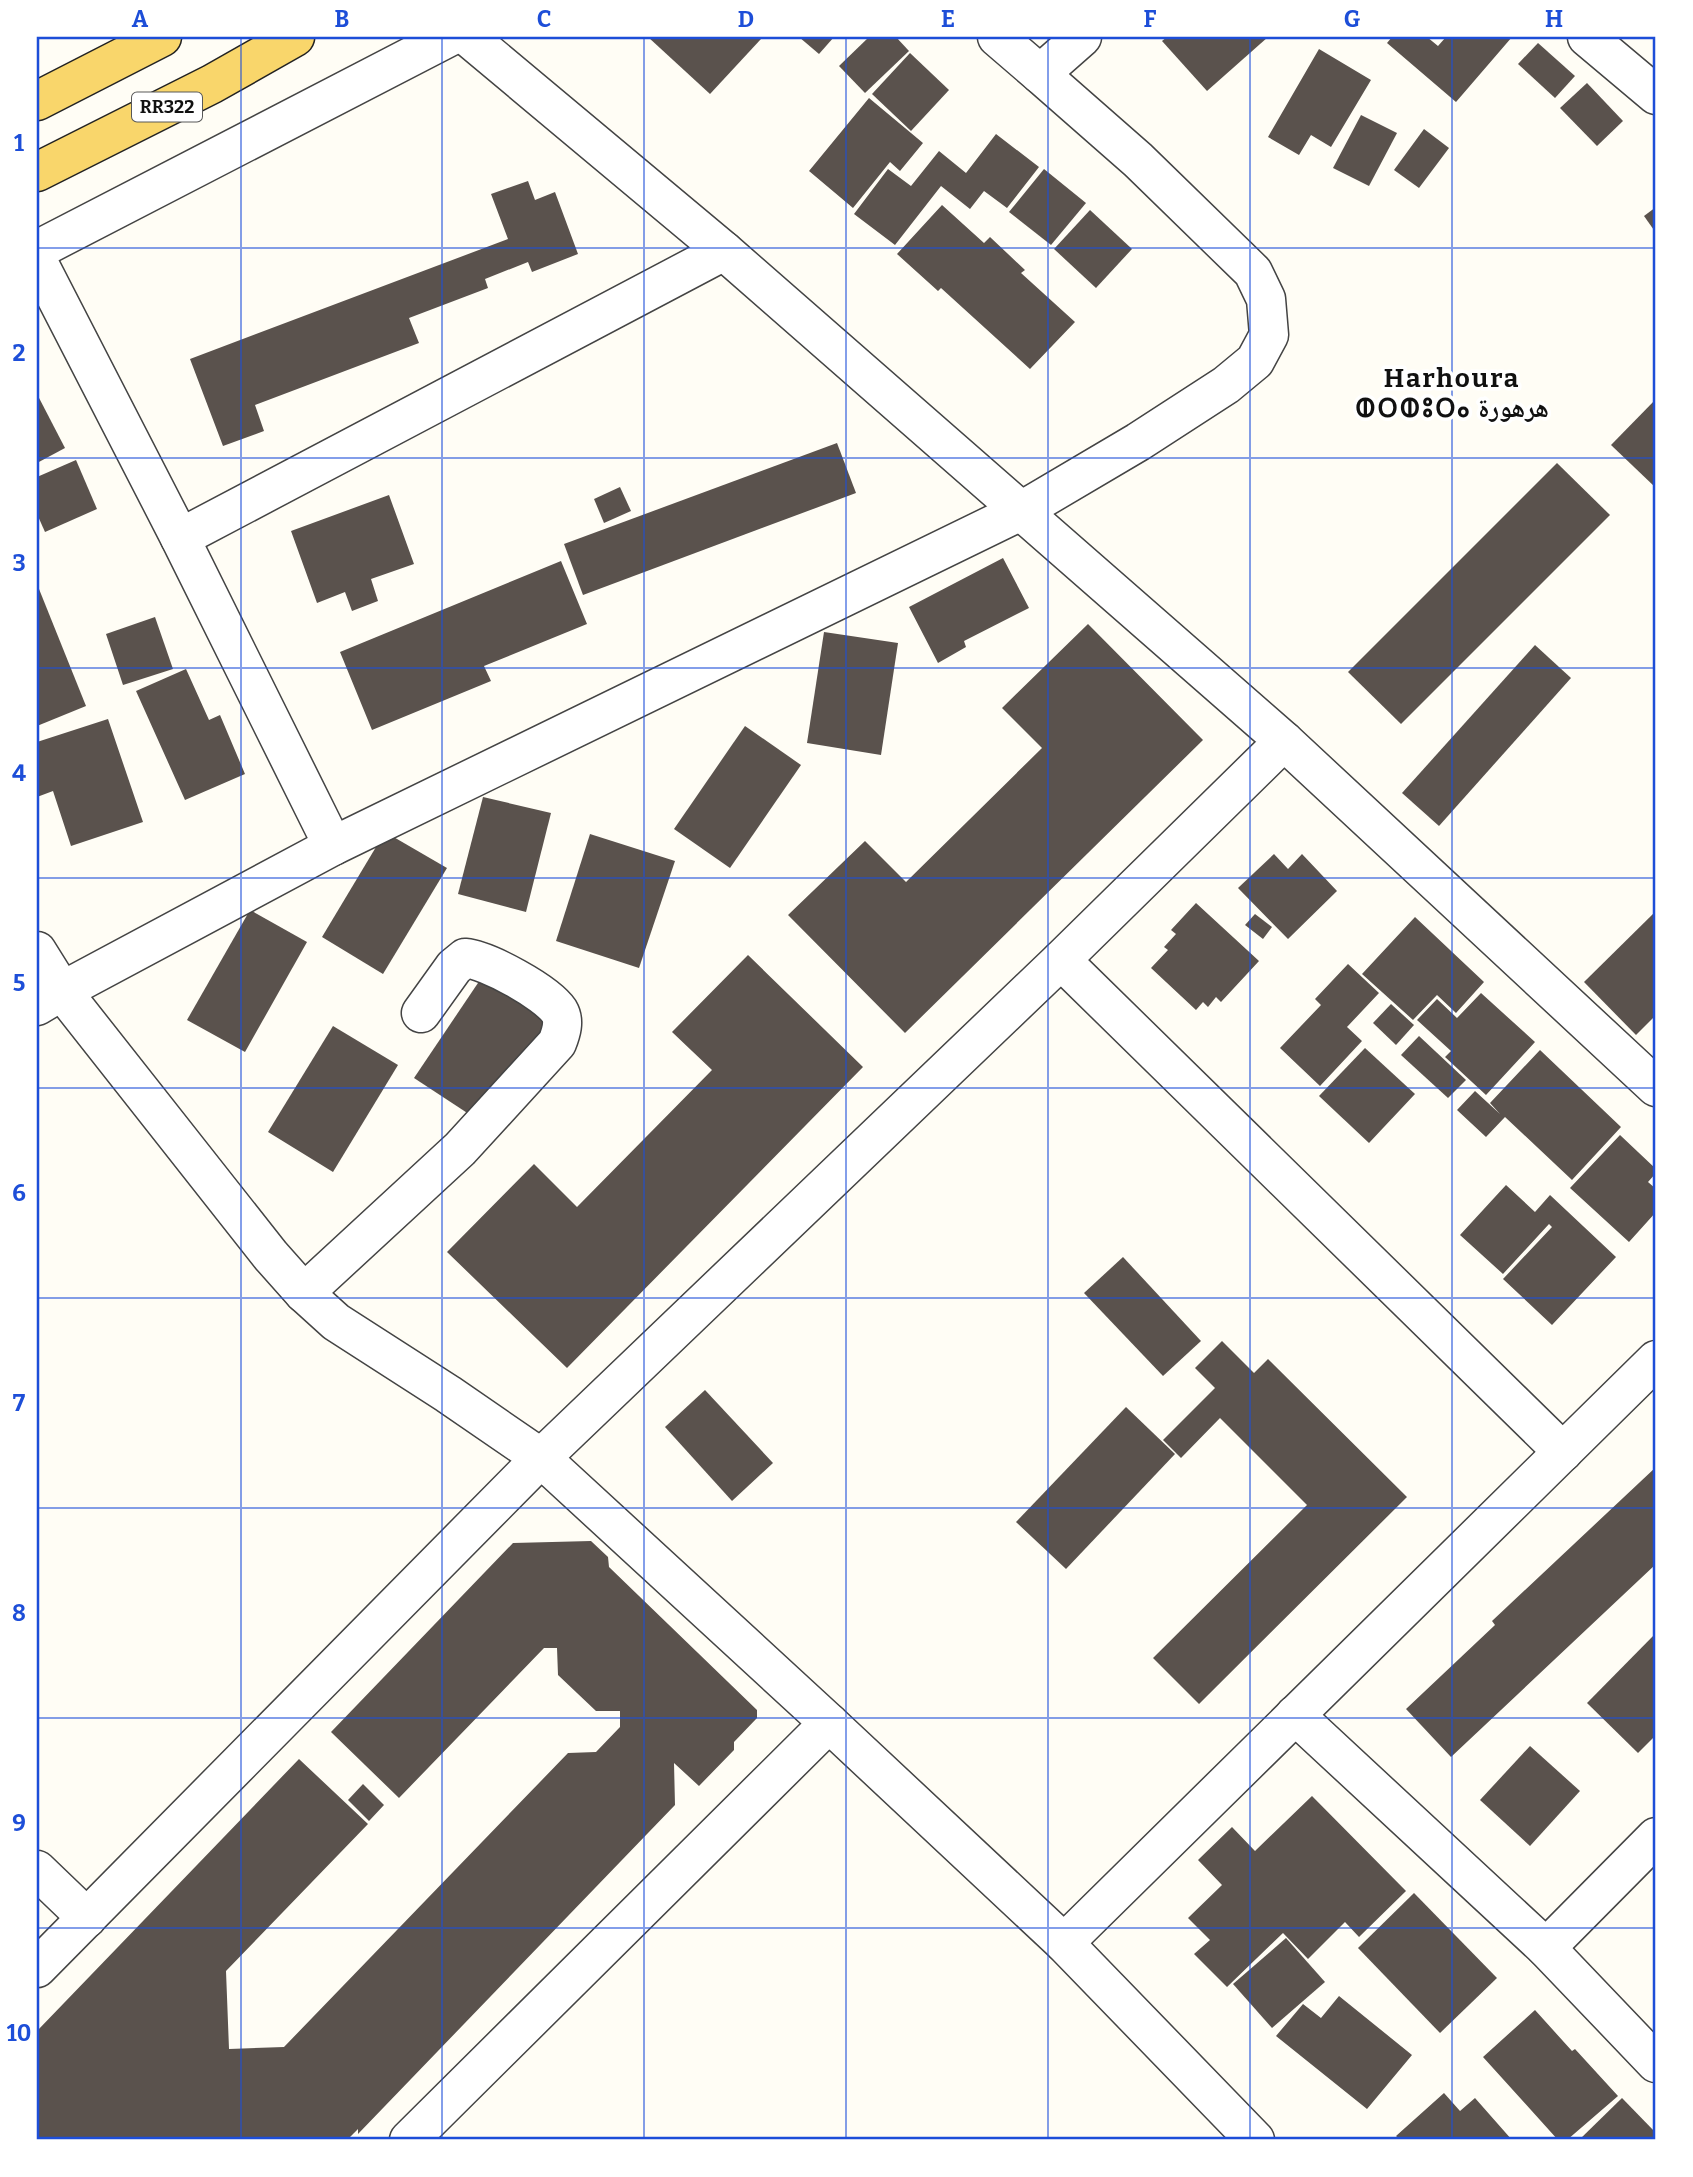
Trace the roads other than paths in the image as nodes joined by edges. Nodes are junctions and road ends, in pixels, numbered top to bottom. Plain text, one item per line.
1 (162, 37) edge
2 (295, 37) edge
3 (449, 37) edge
4 (468, 37) edge
5 (997, 37) edge
6 (1082, 37) edge
7 (1587, 37) edge
8 (1040, 74) junction
9 (1656, 95) edge
10 (37, 101) edge
11 (37, 172) edge
12 (37, 250) edge
13 (724, 251) junction
14 (37, 260) edge
15 (1021, 511) junction
16 (180, 538) junction
17 (1284, 741) junction
18 (333, 845) junction
19 (37, 951) edge
20 (1060, 960) junction
21 (49, 999) edge
22 (421, 1013) dead end
23 (1656, 1087) edge
24 (304, 1293) junction
25 (1656, 1360) edge
26 (1563, 1452) junction
27 (541, 1458) junction
28 (1294, 1715) junction
29 (829, 1723) junction
30 (1656, 1837) edge
31 (37, 1870) edge
32 (87, 1918) junction
33 (1064, 1943) junction
34 (1546, 1948) junction
35 (37, 1968) edge
36 (1656, 2063) edge
37 (409, 2140) edge
38 (1255, 2140) edge

1 - 10 main road
2 - 11 main road, RR322
3 - 12 street
4 - 13 street
5 - 8 street
6 - 8 street
7 - 9 street
8 - 15 street
13 - 15 street
13 - 16 street
14 - 16 street
15 - 17 street
15 - 18 street
16 - 18 street
17 - 20 street
17 - 23 street
18 - 21 street
19 - 21 street
20 - 26 street
20 - 27 street
21 - 24 street
22 - 24 street
24 - 27 street
25 - 26 street
26 - 28 street
27 - 29 street
27 - 32 street
28 - 33 street
28 - 34 street
29 - 33 street
29 - 37 street
30 - 34 street
31 - 32 street
32 - 35 street
33 - 38 street
34 - 36 street

